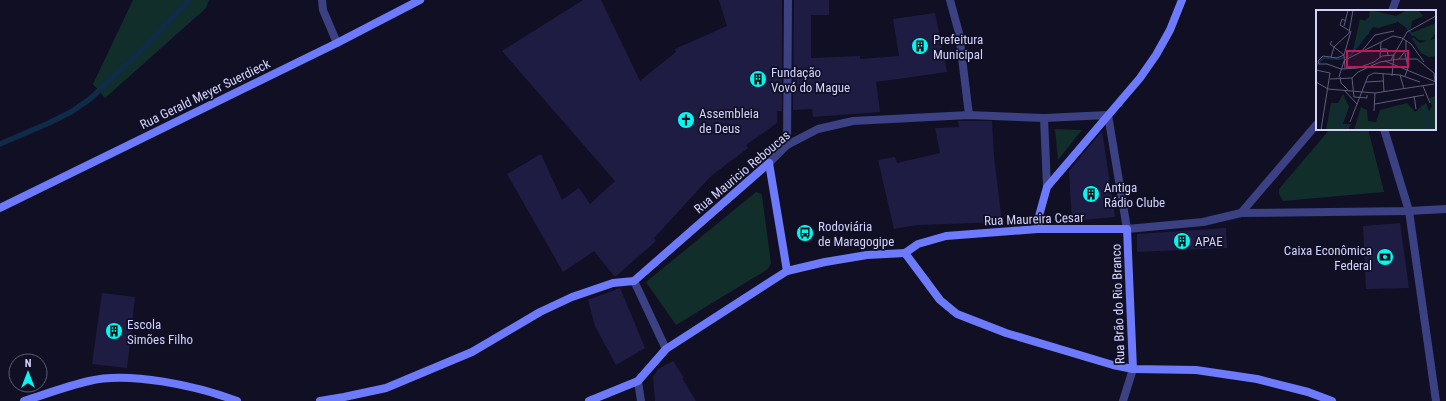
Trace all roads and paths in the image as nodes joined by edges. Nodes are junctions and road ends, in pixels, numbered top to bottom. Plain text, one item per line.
1 (322, 0) edge
2 (420, 0) edge
3 (788, 0) edge
4 (950, 0) edge
5 (1182, 0) edge
6 (1396, 0) edge
7 (1392, 10) edge
8 (338, 43) junction
9 (969, 115) junction
10 (1108, 115) junction
11 (1044, 118) junction
12 (1316, 125) edge
13 (1384, 130) edge
14 (787, 145) junction
15 (769, 163) junction
16 (1047, 187) junction
17 (0, 208) edge
18 (1446, 209) edge
19 (1409, 211) junction
20 (1241, 213) junction
21 (1127, 229) junction
22 (1038, 230) junction
23 (904, 253) junction
24 (787, 271) junction
25 (634, 281) junction
26 (666, 349) junction
27 (1133, 369) junction
28 (638, 381) junction
29 (24, 401) edge
30 (236, 401) edge
31 (320, 401) edge
32 (589, 401) edge
33 (641, 401) edge
34 (1123, 401) edge
35 (1332, 401) edge
36 (1436, 401) edge

1 - 8 street
2 - 8 street, Rua Gerald Meyer Suerdieck
3 - 14 street
4 - 9 street
5 - 10 street
6 - 7 street
8 - 17 street, Rua Gerald Meyer Suerdieck
9 - 11 street, Rua Mauricio Reboucas
9 - 14 street, Rua Mauricio Reboucas
10 - 11 street, Rua Mauricio Reboucas
10 - 16 street
10 - 21 street
11 - 16 street
12 - 20 street
13 - 19 street
14 - 15 street, Rua Mauricio Reboucas
15 - 24 street
15 - 25 street, Rua Mauricio Reboucas
16 - 22 street
18 - 19 street, Rua Maureira Cesar
19 - 20 street, Rua Maureira Cesar
19 - 36 street
20 - 21 street, Rua Maureira Cesar
21 - 22 street, Rua Maureira Cesar
21 - 27 street, Rua Brão do Rio Branco
22 - 23 street, Rua Maureira Cesar
23 - 24 street
23 - 27 street
24 - 26 street
25 - 26 street
25 - 31 street
26 - 28 street
27 - 34 street, Rua Brão do Rio Branco
27 - 35 street
28 - 32 street
28 - 33 street
29 - 30 street

